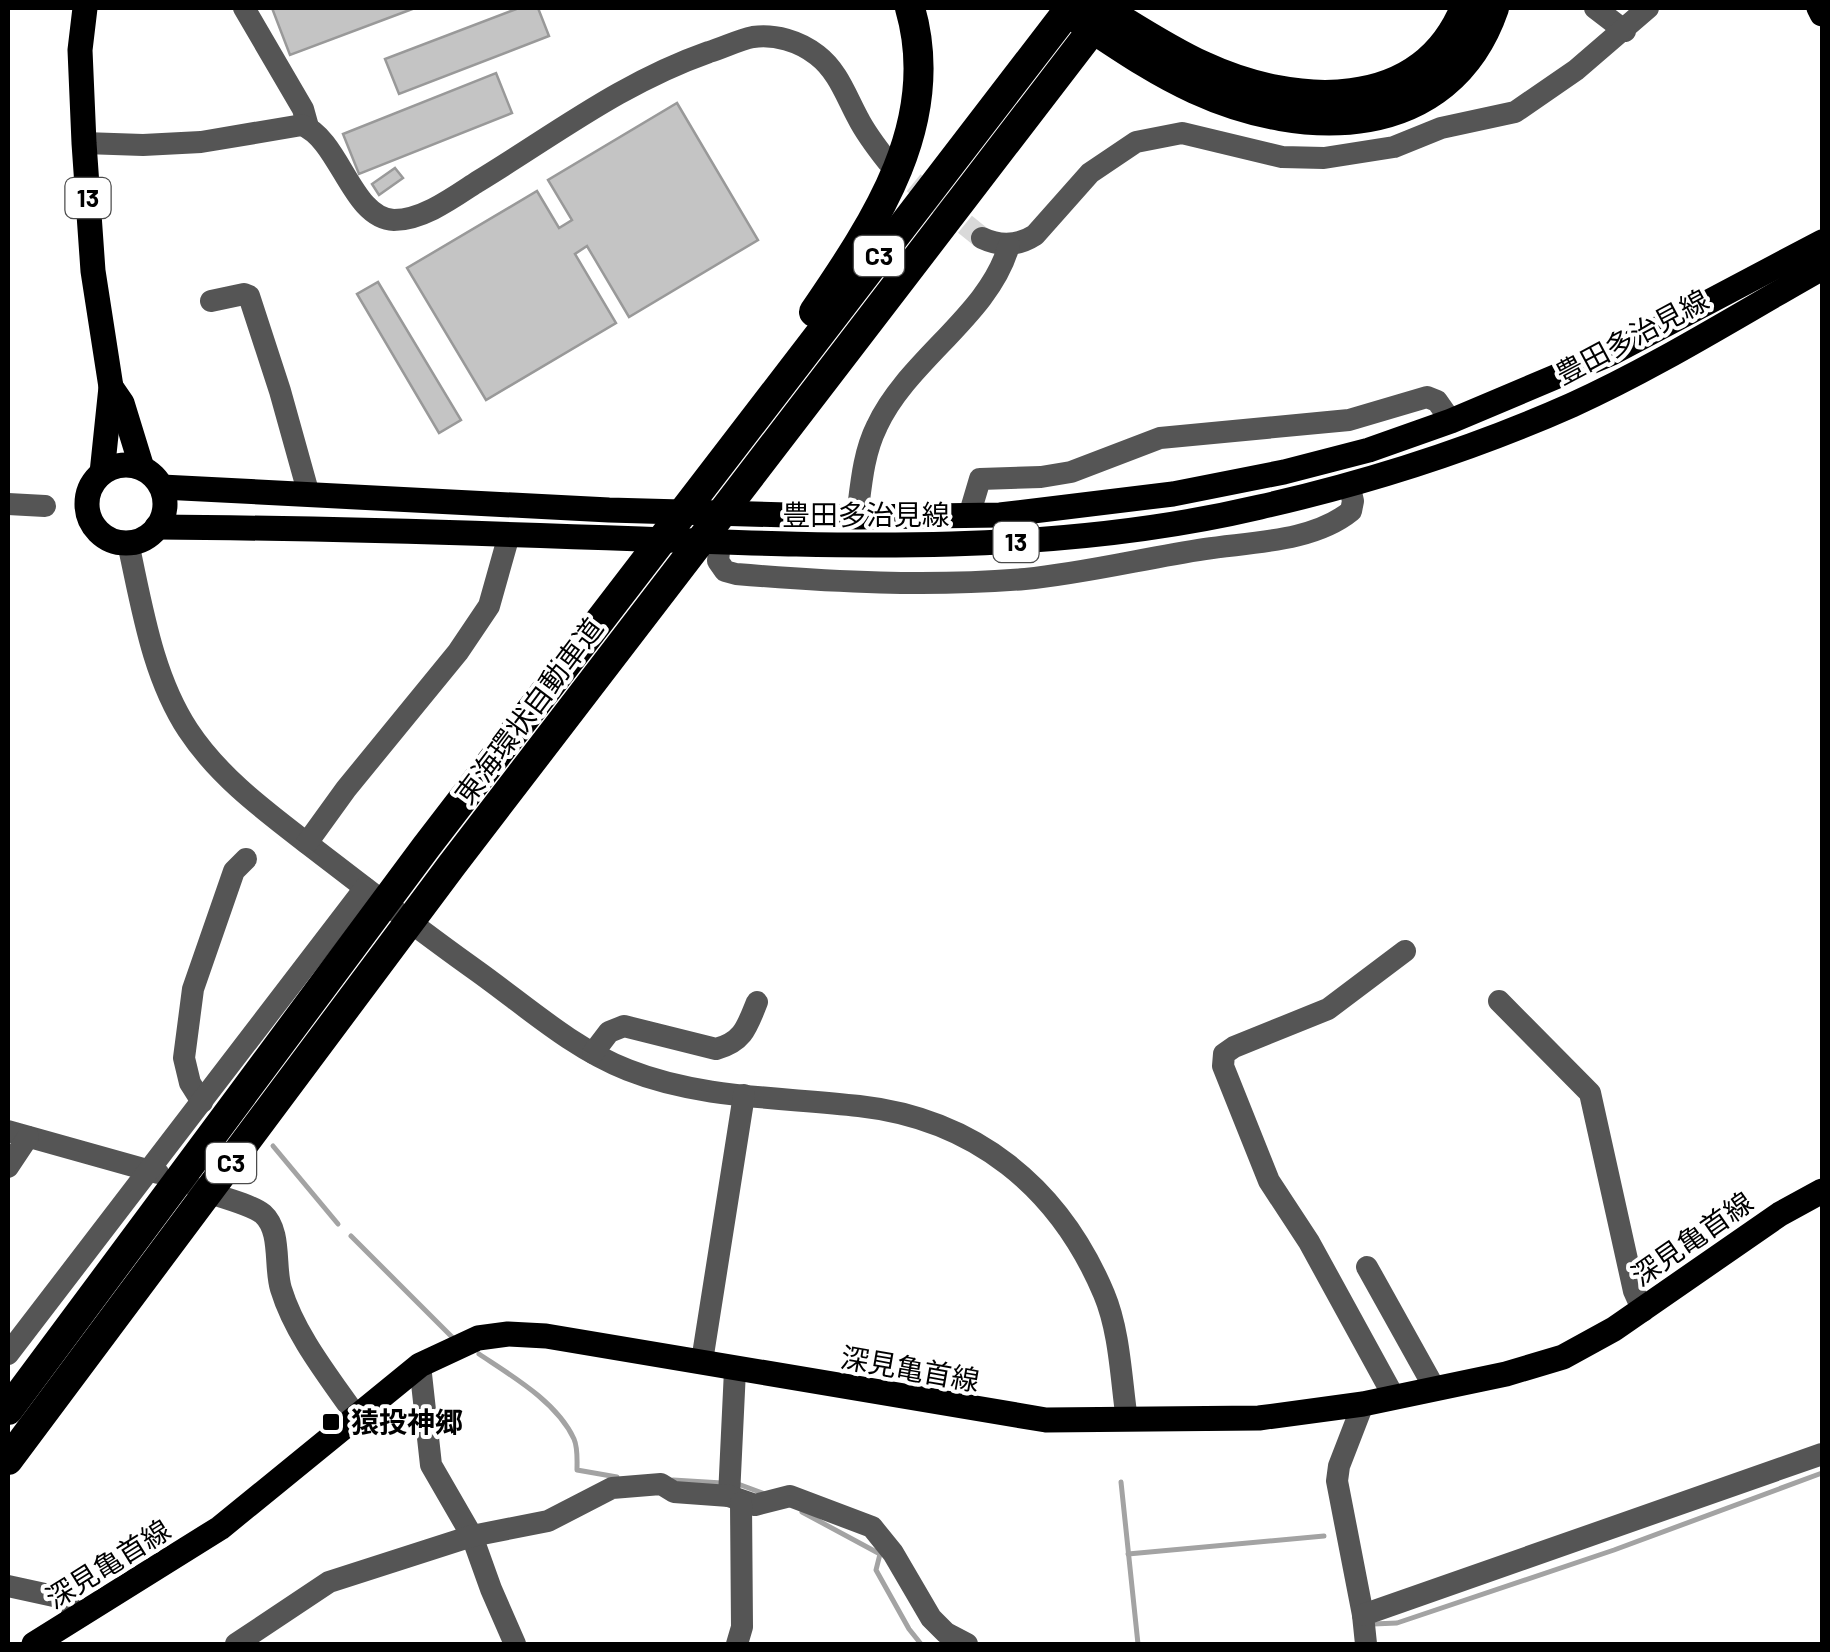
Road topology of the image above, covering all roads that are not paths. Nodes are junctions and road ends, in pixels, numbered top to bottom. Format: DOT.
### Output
graph roads {
  1 [pos="85,8"];
  2 [pos="244,8"];
  3 [pos="910,8"];
  4 [pos="1106,8"];
  5 [pos="1129,8"];
  6 [pos="1465,8"];
  7 [pos="1494,8"];
  8 [pos="1595,8"];
  9 [pos="1648,8"];
  10 [pos="1062,14"];
  11 [pos="1624,31"];
  12 [pos="1087,49"];
  13 [pos="308,128"];
  14 [pos="84,143"];
  15 [pos="888,162"];
  16 [pos="982,238"];
  17 [pos="1822,242"];
  18 [pos="1009,245"];
  19 [pos="1822,268"];
  20 [pos="211,301"];
  21 [pos="111,387"];
  22 [pos="1451,421"];
  23 [pos="142,468"];
  24 [pos="102,473"];
  25 [pos="699,484"];
  26 [pos="1349,484"];
  27 [pos="162,487"];
  28 [pos="309,495"];
  29 [pos="8,504"];
  30 [pos="44,506"];
  31 [pos="969,516"];
  32 [pos="857,517"];
  33 [pos="156,527"];
  34 [pos="508,535"];
  35 [pos="720,542"];
  36 [pos="128,543"];
  37 [pos="306,843"];
  38 [pos="246,858"];
  39 [pos="364,888"];
  40 [pos="1405,951"];
  41 [pos="1500,1001"];
  42 [pos="757,1002"];
  43 [pos="593,1054"];
  44 [pos="744,1095"];
  45 [pos="202,1102"];
  46 [pos="18,1134"];
  47 [pos="8,1167"];
  48 [pos="148,1170"];
  49 [pos="1822,1190"];
  50 [pos="1367,1266"];
  51 [pos="1642,1310"];
  52 [pos="8,1354"];
  53 [pos="702,1361"];
  54 [pos="420,1365"];
  55 [pos="735,1370"];
  56 [pos="1435,1389"];
  57 [pos="1394,1397"];
  58 [pos="1363,1404"];
  59 [pos="8,1410"];
  60 [pos="356,1416"];
  61 [pos="1126,1420"];
  62 [pos="1822,1454"];
  63 [pos="8,1460"];
  64 [pos="736,1493"];
  65 [pos="472,1536"];
  66 [pos="8,1586"];
  67 [pos="1364,1615"];
  68 [pos="79,1617"];
  69 [pos="34,1644"];
  70 [pos="236,1644"];
  71 [pos="516,1644"];
  72 [pos="737,1644"];
  73 [pos="967,1644"];
  74 [pos="1366,1644"];
  1 -- 14 [label="main road, 13"];
  2 -- 13 [label="street"];
  3 -- 25 [label="highway"];
  4 -- 6 [label="highway"];
  4 -- 12 [label="highway, 東海環状自動車道 / C3"];
  5 -- 12 [label="highway"];
  7 -- 10 [label="highway"];
  8 -- 11 [label="street"];
  9 -- 11 [label="street"];
  10 -- 25 [label="highway, C3"];
  11 -- 18 [label="street"];
  12 -- 63 [label="highway, 東海環状自動車道 / C3"];
  13 -- 14 [label="street"];
  13 -- 15 [label="street"];
  14 -- 21 [label="main road, 13"];
  16 -- 18 [label="street"];
  17 -- 22 [label="main road, 豊田多治見線 / 13"];
  18 -- 32 [label="street"];
  19 -- 26 [label="main road, 豊田多治見線 / 13"];
  20 -- 28 [label="street"];
  21 -- 23 [label="main road, 13"];
  21 -- 24 [label="main road, 13"];
  22 -- 31 [label="main road, 豊田多治見線 / 13"];
  22 -- 31 [label="street"];
  23 -- 24 [label="main road"];
  23 -- 27 [label="main road, 13"];
  24 -- 36 [label="main road, 13"];
  25 -- 59 [label="highway, 東海環状自動車道 / C3"];
  26 -- 35 [label="main road, 豊田多治見線 / 13"];
  26 -- 35 [label="street"];
  27 -- 28 [label="main road, 豊田多治見線 / 13"];
  27 -- 33 [label="main road"];
  28 -- 32 [label="main road, 豊田多治見線 / 13"];
  29 -- 30 [label="street"];
  31 -- 32 [label="main road, 豊田多治見線 / 13"];
  33 -- 34 [label="main road, 豊田多治見線 / 13"];
  33 -- 36 [label="main road"];
  34 -- 35 [label="main road, 豊田多治見線 / 13"];
  34 -- 37 [label="street"];
  36 -- 37 [label="street"];
  37 -- 39 [label="street"];
  38 -- 45 [label="street"];
  39 -- 43 [label="street"];
  39 -- 45 [label="street"];
  40 -- 57 [label="street"];
  41 -- 51 [label="street"];
  42 -- 43 [label="street"];
  43 -- 44 [label="street"];
  44 -- 53 [label="street"];
  44 -- 61 [label="street"];
  45 -- 48 [label="street"];
  46 -- 47 [label="street"];
  46 -- 48 [label="street"];
  48 -- 52 [label="street"];
  48 -- 60 [label="street"];
  49 -- 51 [label="main road, 深見亀首線"];
  50 -- 56 [label="street"];
  51 -- 56 [label="main road, 深見亀首線"];
  53 -- 54 [label="main road, 深見亀首線"];
  53 -- 55 [label="main road, 深見亀首線"];
  54 -- 60 [label="main road, 深見亀首線"];
  54 -- 65 [label="street"];
  55 -- 61 [label="main road, 深見亀首線"];
  55 -- 64 [label="street"];
  56 -- 57 [label="main road, 深見亀首線"];
  57 -- 58 [label="main road, 深見亀首線"];
  58 -- 61 [label="main road, 深見亀首線"];
  58 -- 67 [label="street"];
  60 -- 68 [label="main road, 深見亀首線"];
  62 -- 67 [label="street"];
  64 -- 65 [label="street"];
  64 -- 72 [label="street"];
  64 -- 73 [label="street"];
  65 -- 70 [label="street"];
  65 -- 71 [label="street"];
  66 -- 68 [label="street"];
  67 -- 74 [label="street"];
  68 -- 69 [label="main road, 深見亀首線"];
}
